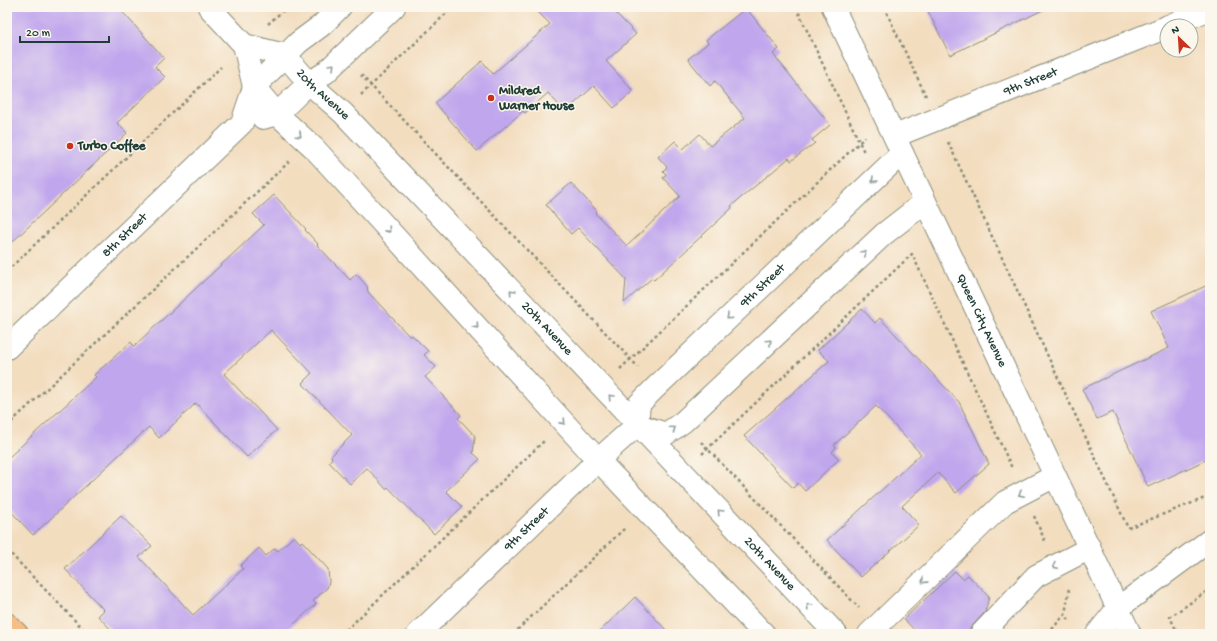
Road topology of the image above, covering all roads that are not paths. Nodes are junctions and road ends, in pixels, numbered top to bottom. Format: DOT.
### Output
graph roads {
  1 [pos="208,7"];
  2 [pos="340,7"];
  3 [pos="394,7"];
  4 [pos="833,7"];
  5 [pos="1210,9"];
  6 [pos="1188,18"];
  7 [pos="1159,30"];
  8 [pos="244,45"];
  9 [pos="285,55"];
  10 [pos="309,82"];
  11 [pos="254,87"];
  12 [pos="277,114"];
  13 [pos="242,123"];
  14 [pos="898,144"];
  15 [pos="924,202"];
  16 [pos="7,348"];
  17 [pos="637,425"];
  18 [pos="598,460"];
  19 [pos="1055,476"];
  20 [pos="1210,540"];
  21 [pos="1090,548"];
  22 [pos="1118,608"];
  23 [pos="7,624"];
  24 [pos="873,630"];
  25 [pos="17,634"];
  26 [pos="418,634"];
  27 [pos="764,634"];
  28 [pos="836,634"];
  29 [pos="981,634"];
  30 [pos="1097,634"];
  31 [pos="1130,634"];
  1 -- 8 [label="street"];
  2 -- 9 [label="street, 8th Street"];
  10 -- 3 [label="street, one-way"];
  4 -- 14 [label="street, Queen City Avenue"];
  5 -- 6 [label="street, 9th Street"];
  7 -- 14 [label="street, 9th Street"];
  8 -- 9 [label="street"];
  8 -- 11 [label="street"];
  9 -- 10 [label="street, 20th Avenue"];
  9 -- 11 [label="street, 8th Street"];
  10 -- 12 [label="street"];
  17 -- 10 [label="street, 20th Avenue, one-way"];
  11 -- 12 [label="street"];
  11 -- 13 [label="street, 8th Street"];
  12 -- 13 [label="street, 8th Street"];
  12 -- 18 [label="street, one-way"];
  13 -- 16 [label="street, 8th Street"];
  14 -- 15 [label="street, Queen City Avenue"];
  14 -- 17 [label="street, 9th Street, one-way"];
  17 -- 15 [label="street, one-way"];
  15 -- 19 [label="street, Queen City Avenue"];
  17 -- 18 [label="street, 9th Street"];
  28 -- 17 [label="street, 20th Avenue, one-way"];
  18 -- 26 [label="street, 9th Street"];
  18 -- 27 [label="street"];
  19 -- 21 [label="street, Queen City Avenue"];
  19 -- 24 [label="street, one-way"];
  20 -- 22 [label="street"];
  21 -- 22 [label="street, Queen City Avenue"];
  21 -- 29 [label="street, one-way"];
  22 -- 30 [label="street"];
  22 -- 31 [label="street, Queen City Avenue"];
  23 -- 25 [label="main road"];
}
